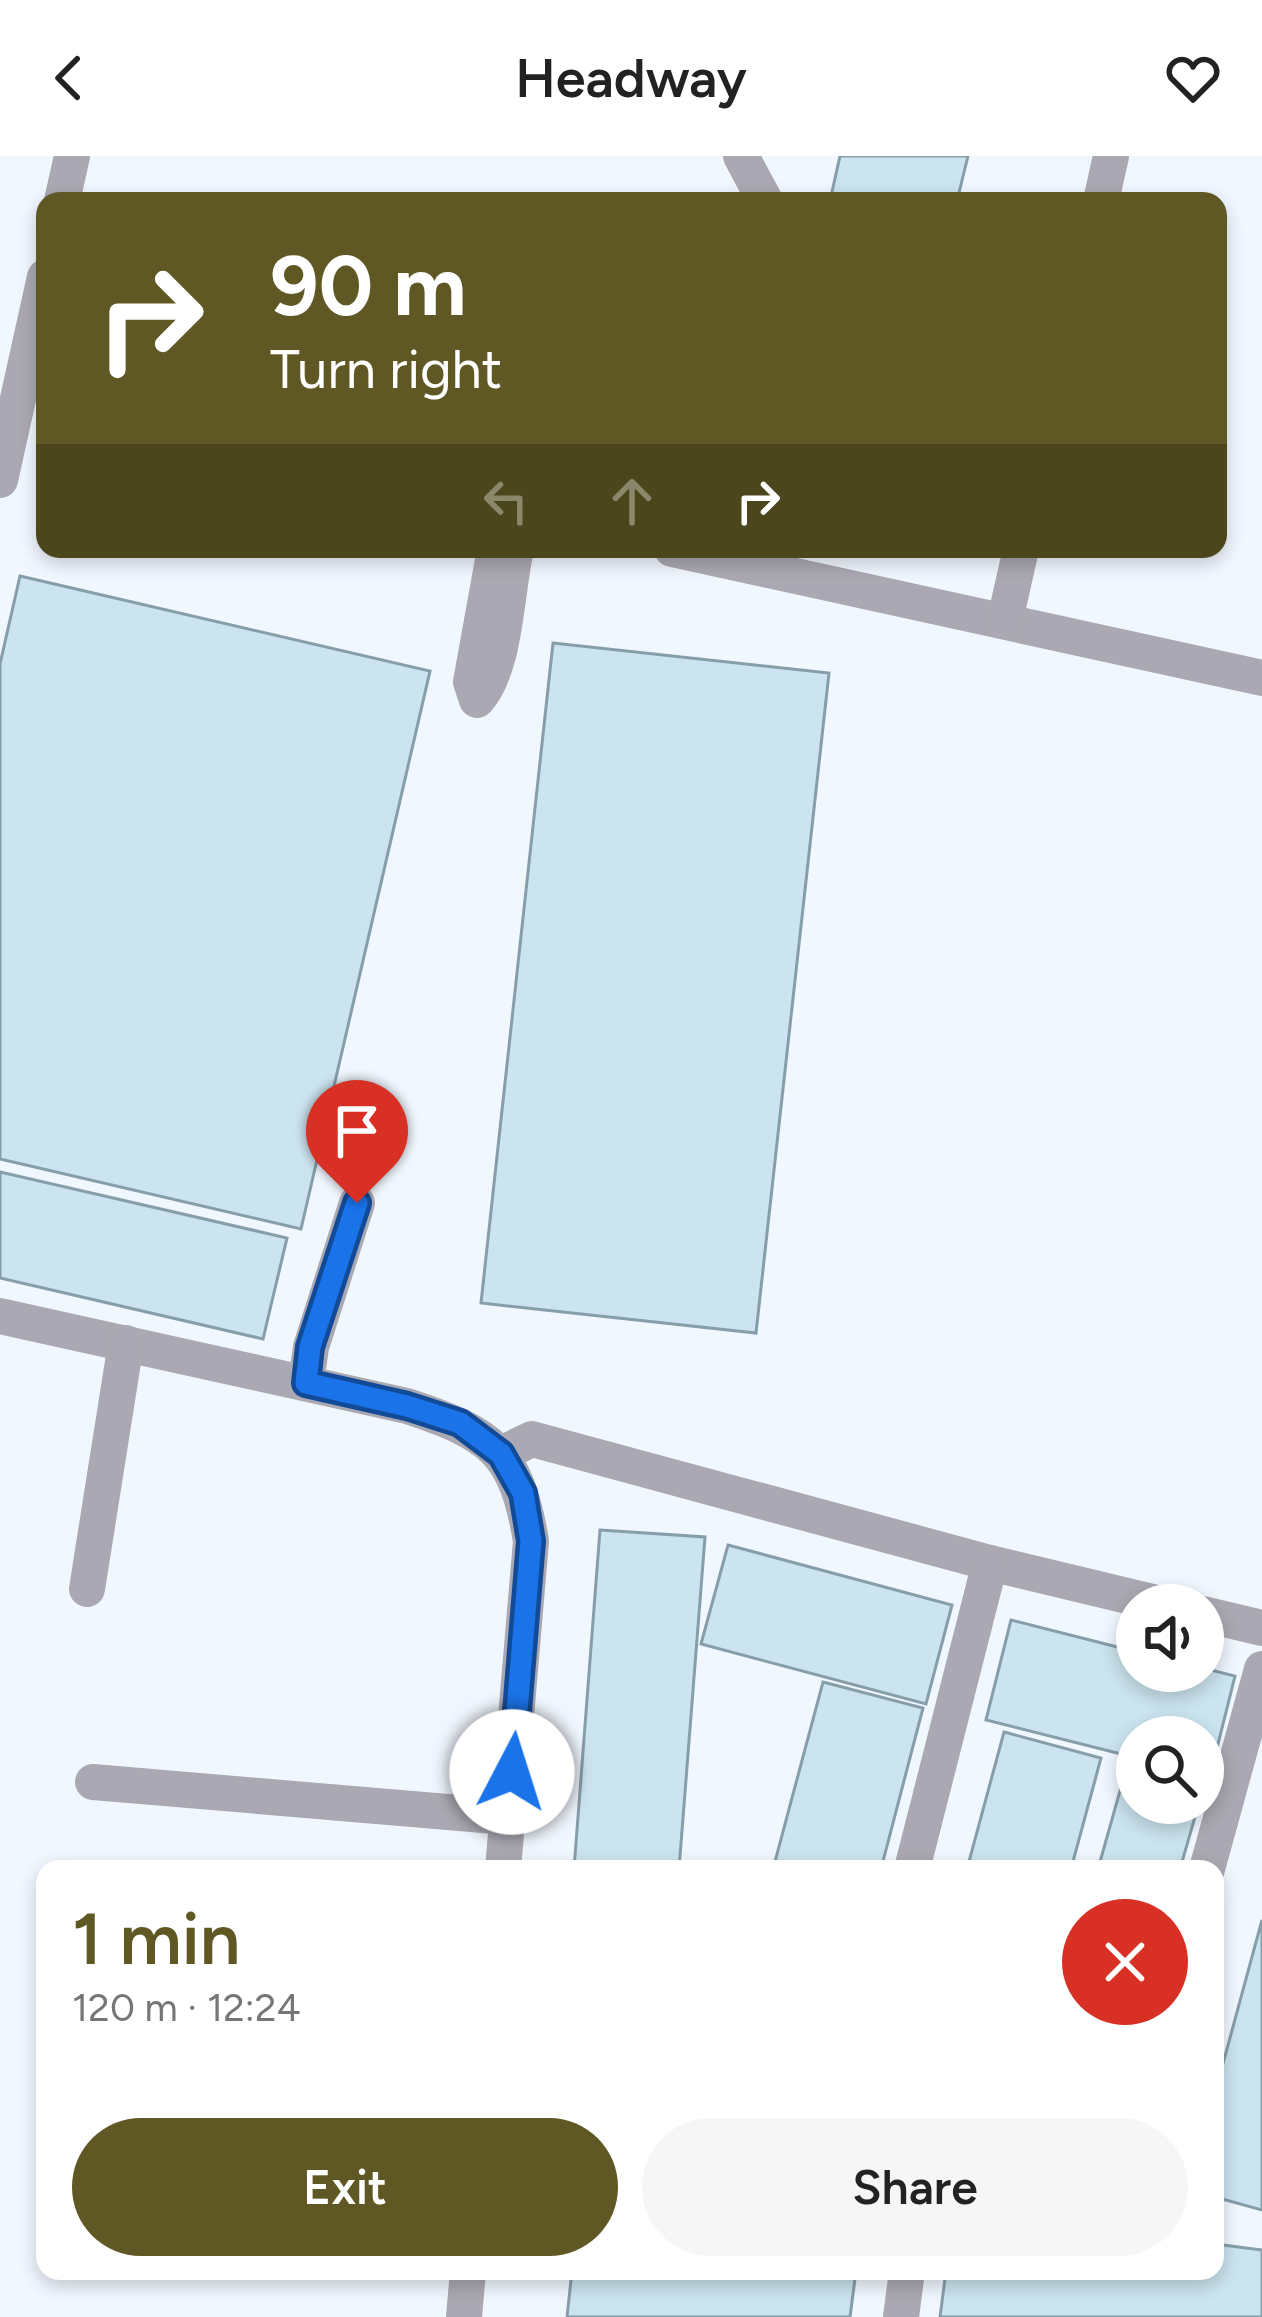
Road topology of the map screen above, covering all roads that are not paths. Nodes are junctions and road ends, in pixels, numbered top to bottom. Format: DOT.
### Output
graph roads {
  1 [pos="72,156"];
  2 [pos="741,156"];
  3 [pos="1112,156"];
  4 [pos="64,192"];
  5 [pos="760,192"];
  6 [pos="1103,192"];
  7 [pos="36,325"];
  8 [pos="20,411"];
  9 [pos="0,481"];
  10 [pos="493,558"];
  11 [pos="514,558"];
  12 [pos="753,558"];
  13 [pos="1019,558"];
  14 [pos="1005,620"];
  15 [pos="1262,678"];
  16 [pos="357,1203"];
  17 [pos="0,1316"];
  18 [pos="126,1343"];
  19 [pos="306,1383"];
  20 [pos="501,1454"];
  21 [pos="990,1563"];
  22 [pos="88,1589"];
  23 [pos="1116,1593"];
  24 [pos="1224,1619"];
  25 [pos="1262,1628"];
  26 [pos="1262,1669"];
  27 [pos="93,1782"];
  28 [pos="508,1817"];
  29 [pos="504,1860"];
  30 [pos="915,1860"];
  31 [pos="1209,1860"];
  32 [pos="467,2280"];
  33 [pos="906,2280"];
  34 [pos="464,2317"];
  35 [pos="901,2317"];
  1 -- 4 [label="street"];
  2 -- 5 [label="street"];
  3 -- 6 [label="street"];
  7 -- 8 [label="street"];
  8 -- 9 [label="street"];
  10 -- 11 [label="street"];
  12 -- 14 [label="street"];
  13 -- 14 [label="street"];
  14 -- 15 [label="street"];
  16 -- 19 [label="street"];
  17 -- 18 [label="street"];
  18 -- 19 [label="street"];
  18 -- 22 [label="street"];
  19 -- 20 [label="street"];
  20 -- 21 [label="street"];
  20 -- 28 [label="street"];
  21 -- 23 [label="street"];
  21 -- 30 [label="street"];
  24 -- 25 [label="street"];
  26 -- 31 [label="street"];
  27 -- 28 [label="street"];
  28 -- 29 [label="street"];
  32 -- 34 [label="street"];
  33 -- 35 [label="street"];
}
